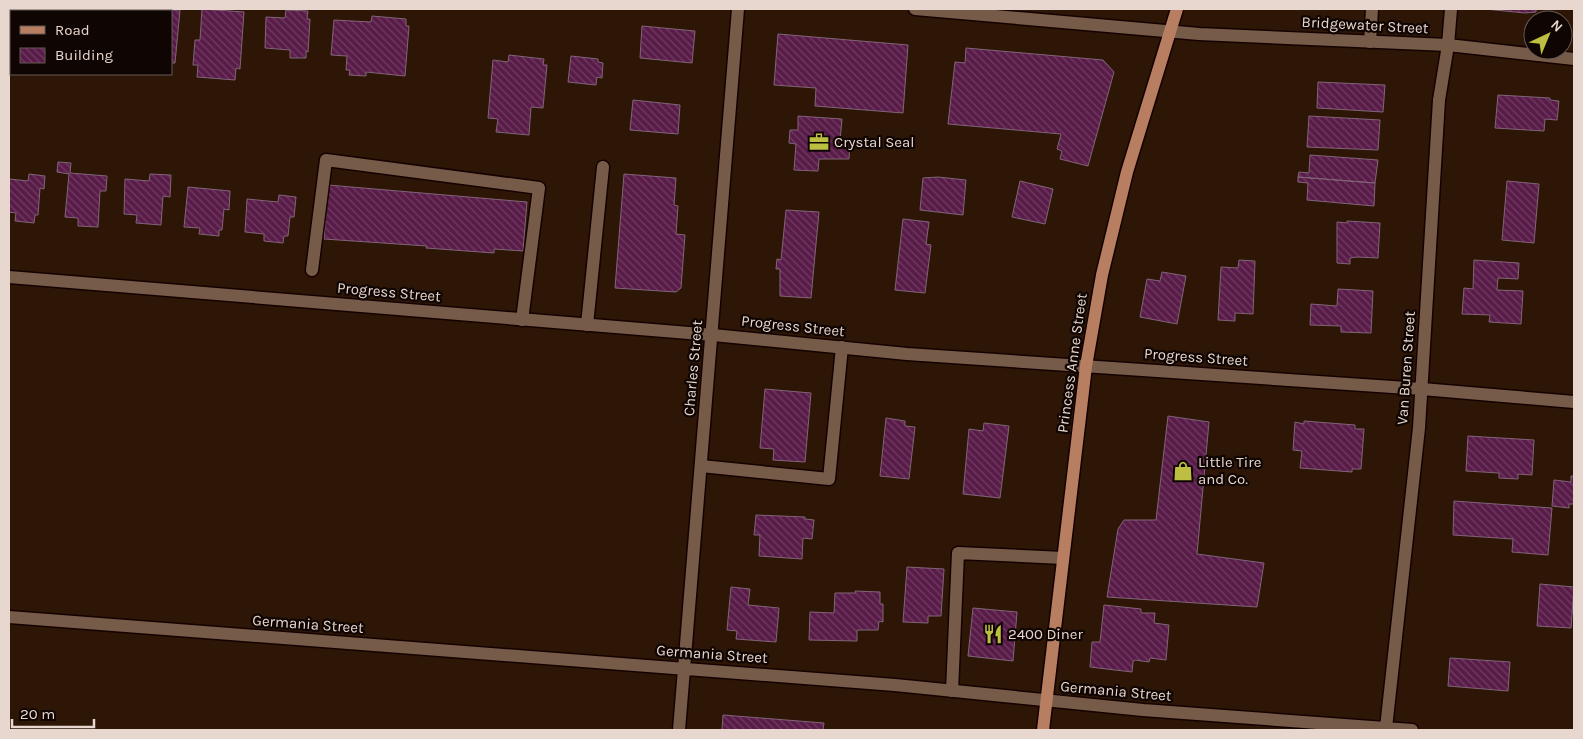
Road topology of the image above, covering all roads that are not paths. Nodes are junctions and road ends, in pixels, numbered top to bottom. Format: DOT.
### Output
graph roads {
  1 [pos="738,9"];
  2 [pos="915,9"];
  3 [pos="1177,9"];
  4 [pos="1372,9"];
  5 [pos="1450,9"];
  6 [pos="1169,30"];
  7 [pos="1370,42"];
  8 [pos="1448,45"];
  9 [pos="1574,59"];
  10 [pos="603,167"];
  11 [pos="312,270"];
  12 [pos="9,277"];
  13 [pos="522,320"];
  14 [pos="587,325"];
  15 [pos="712,335"];
  16 [pos="842,347"];
  17 [pos="1086,366"];
  18 [pos="1422,389"];
  19 [pos="1574,402"];
  20 [pos="701,466"];
  21 [pos="1063,558"];
  22 [pos="9,617"];
  23 [pos="684,668"];
  24 [pos="952,691"];
  25 [pos="1046,700"];
  26 [pos="1386,728"];
  27 [pos="1370,729"];
  28 [pos="679,730"];
  29 [pos="1043,730"];
  30 [pos="1412,730"];
  1 -- 15 [label="street, Charles Street"];
  2 -- 6 [label="street, Bridgewater Street"];
  3 -- 6 [label="main road, Princess Anne Street"];
  4 -- 7 [label="street"];
  5 -- 8 [label="street, Van Buren Street"];
  6 -- 7 [label="street, Bridgewater Street"];
  6 -- 17 [label="main road, Princess Anne Street"];
  7 -- 8 [label="street, Bridgewater Street"];
  8 -- 9 [label="street, Bridgewater Street"];
  8 -- 18 [label="street, Van Buren Street"];
  10 -- 14 [label="street"];
  11 -- 13 [label="street"];
  12 -- 13 [label="street, Progress Street"];
  13 -- 14 [label="street, Progress Street"];
  14 -- 15 [label="street, Progress Street"];
  15 -- 16 [label="street, Progress Street"];
  15 -- 20 [label="street, Charles Street"];
  16 -- 17 [label="street, Progress Street"];
  16 -- 20 [label="street"];
  17 -- 18 [label="street, Progress Street"];
  17 -- 21 [label="main road, Princess Anne Street"];
  18 -- 19 [label="street, Progress Street"];
  18 -- 26 [label="street, Van Buren Street"];
  20 -- 23 [label="street, Charles Street"];
  21 -- 24 [label="street"];
  21 -- 25 [label="main road, Princess Anne Street"];
  22 -- 23 [label="street, Germania Street"];
  23 -- 24 [label="street, Germania Street"];
  23 -- 28 [label="street, Charles Street"];
  24 -- 25 [label="street, Germania Street"];
  25 -- 27 [label="street, Germania Street"];
  25 -- 29 [label="main road, Princess Anne Street"];
  26 -- 27 [label="street, Germania Street"];
  26 -- 30 [label="street, Germania Street"];
}
